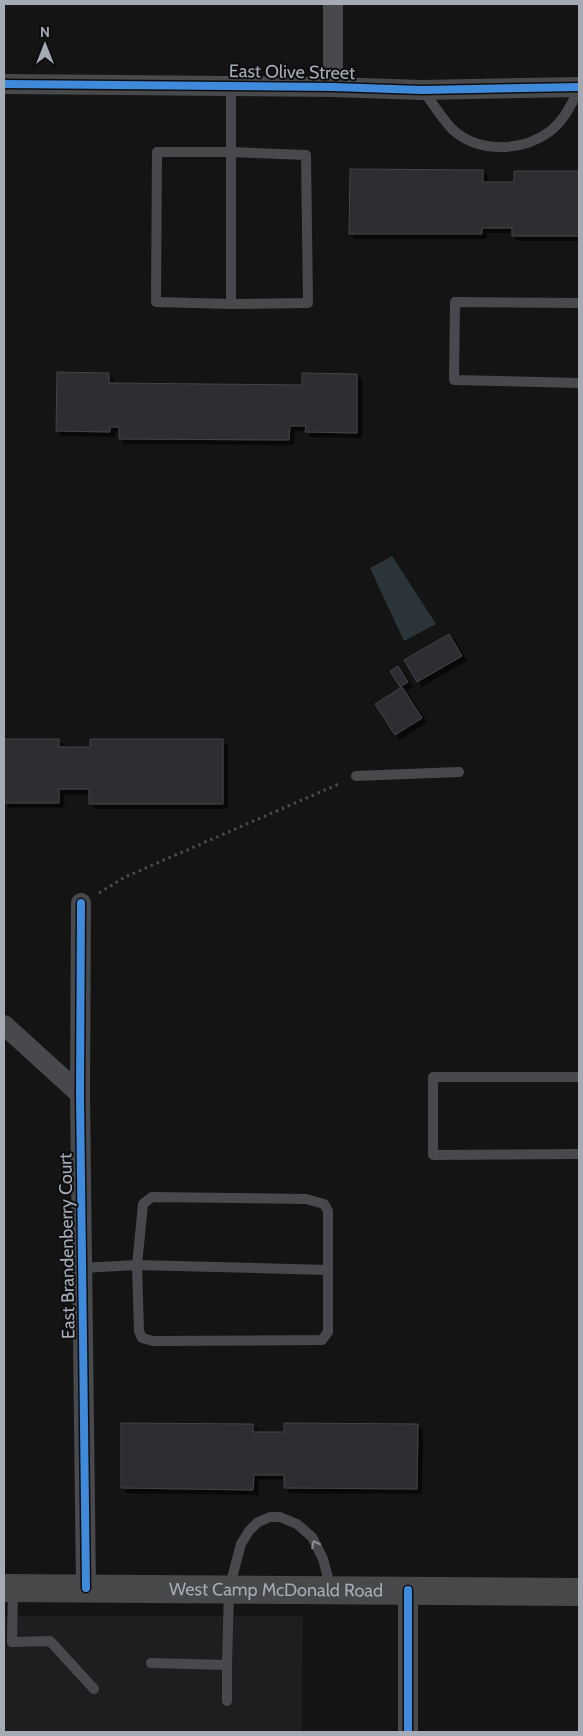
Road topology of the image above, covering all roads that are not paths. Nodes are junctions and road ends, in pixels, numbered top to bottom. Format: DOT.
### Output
graph roads {
  1 [pos="333,4"];
  2 [pos="4,84"];
  3 [pos="231,86"];
  4 [pos="333,87"];
  5 [pos="579,88"];
  6 [pos="422,90"];
  7 [pos="231,152"];
  8 [pos="579,303"];
  9 [pos="231,304"];
  10 [pos="579,383"];
  11 [pos="458,772"];
  12 [pos="356,776"];
  13 [pos="81,904"];
  14 [pos="4,1025"];
  15 [pos="579,1077"];
  16 [pos="80,1094"];
  17 [pos="579,1154"];
  18 [pos="137,1266"];
  19 [pos="82,1268"];
  20 [pos="328,1270"];
  21 [pos="8,1588"];
  22 [pos="86,1588"];
  23 [pos="228,1589"];
  24 [pos="331,1590"];
  25 [pos="408,1590"];
  26 [pos="579,1592"];
  27 [pos="8,1642"];
  28 [pos="151,1663"];
  29 [pos="227,1665"];
  30 [pos="94,1689"];
  31 [pos="227,1700"];
  32 [pos="408,1732"];
  1 -- 4 [label="street"];
  2 -- 3 [label="street, East Olive Street"];
  3 -- 4 [label="street, East Olive Street"];
  3 -- 7 [label="lane"];
  4 -- 6 [label="street, East Olive Street"];
  5 -- 6 [label="street, East Olive Street"];
  5 -- 6 [label="lane"];
  7 -- 9 [label="lane"];
  7 -- 9 [label="lane"];
  7 -- 9 [label="lane"];
  8 -- 10 [label="lane"];
  11 -- 12 [label="lane"];
  13 -- 16 [label="street, East Brandenberry Court"];
  14 -- 16 [label="street"];
  15 -- 17 [label="lane"];
  16 -- 19 [label="street, East Brandenberry Court"];
  18 -- 19 [label="lane"];
  18 -- 20 [label="lane"];
  18 -- 20 [label="lane"];
  18 -- 20 [label="lane"];
  19 -- 22 [label="street, East Brandenberry Court"];
  21 -- 22 [label="main road, West Camp McDonald Road"];
  21 -- 27 [label="lane"];
  22 -- 23 [label="main road, West Camp McDonald Road"];
  23 -- 24 [label="main road, West Camp McDonald Road"];
  24 -- 23 [label="lane, one-way"];
  23 -- 29 [label="lane"];
  24 -- 25 [label="main road, West Camp McDonald Road"];
  25 -- 26 [label="main road, West Camp McDonald Road"];
  25 -- 32 [label="street"];
  27 -- 30 [label="lane"];
  28 -- 29 [label="lane"];
  29 -- 31 [label="lane"];
}
